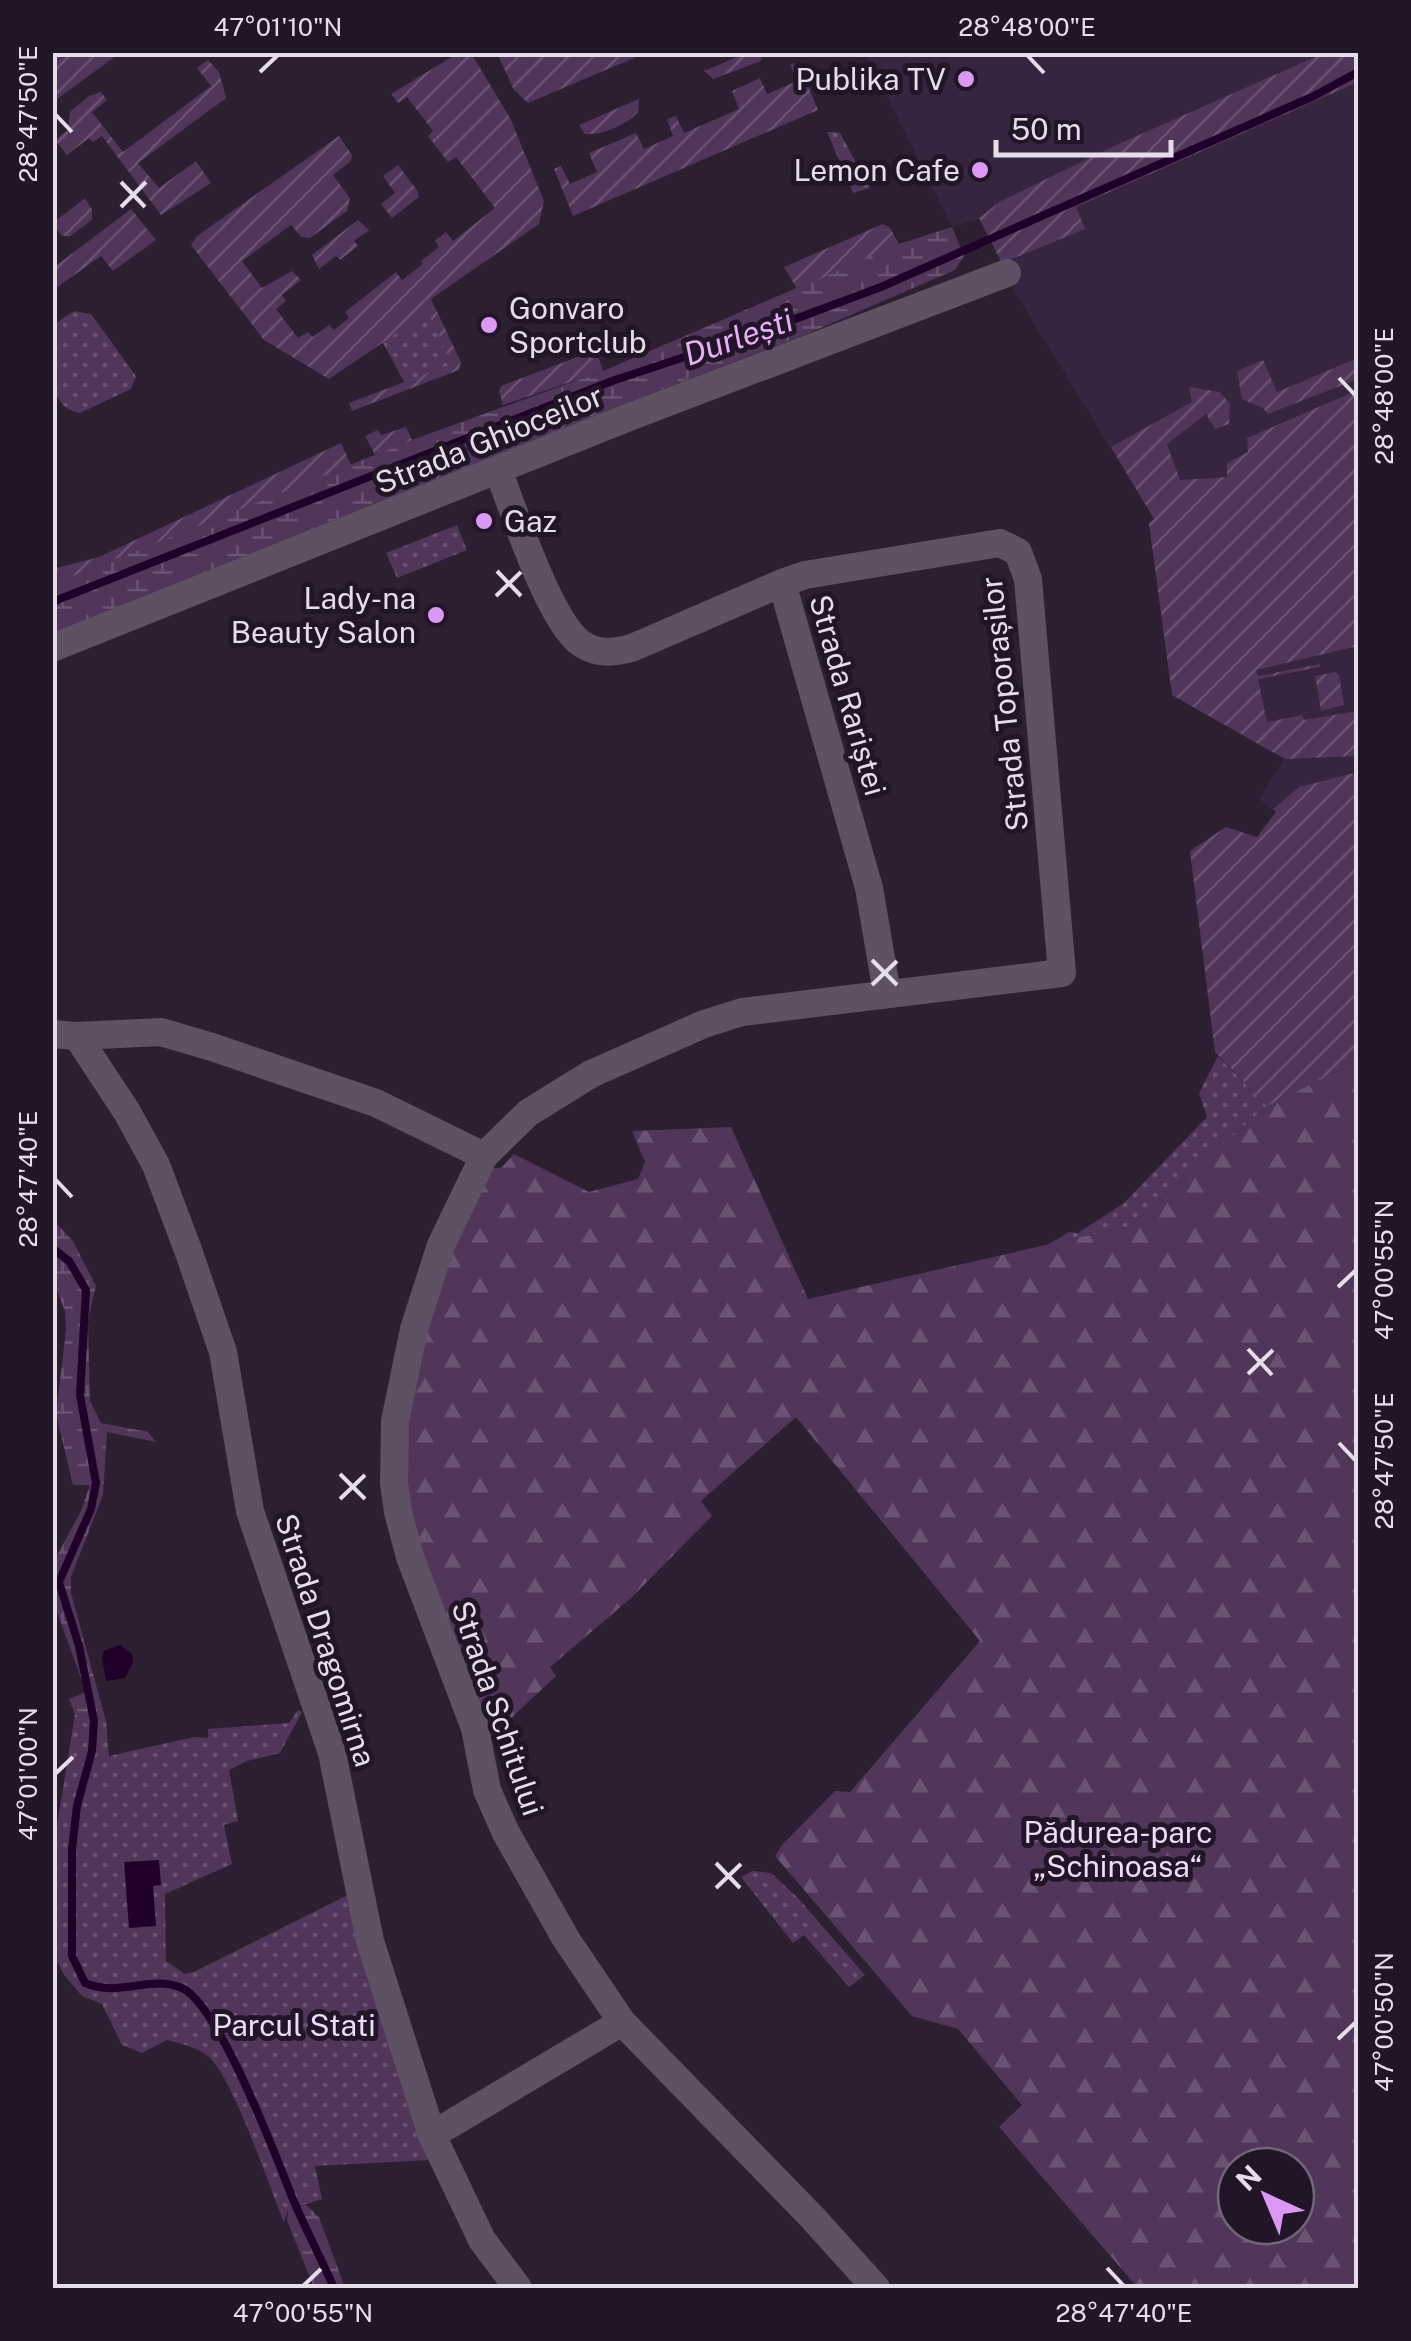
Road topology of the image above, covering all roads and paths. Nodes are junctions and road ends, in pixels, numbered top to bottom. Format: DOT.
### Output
graph roads {
  1 [pos="1007,273"];
  2 [pos="498,470"];
  3 [pos="782,583"];
  4 [pos="52,648"];
  5 [pos="888,993"];
  6 [pos="65,1035"];
  7 [pos="484,1156"];
  8 [pos="622,2022"];
  9 [pos="432,2135"];
  10 [pos="518,2288"];
  11 [pos="876,2288"];
  1 -- 2 [label="street, Strada Ghioceilor"];
  2 -- 3 [label="street, Strada Rariștei"];
  2 -- 4 [label="street, Strada Ghioceilor"];
  3 -- 5 [label="street, Strada Rariștei"];
  3 -- 5 [label="street, Strada Toporașilor"];
  5 -- 7 [label="street"];
  6 -- 7 [label="street"];
  6 -- 9 [label="street, Strada Dragomirna"];
  7 -- 8 [label="street, Strada Schitului"];
  8 -- 9 [label="street"];
  8 -- 11 [label="street, Strada Schitului"];
  9 -- 10 [label="street, Strada Dragomirna"];
}
